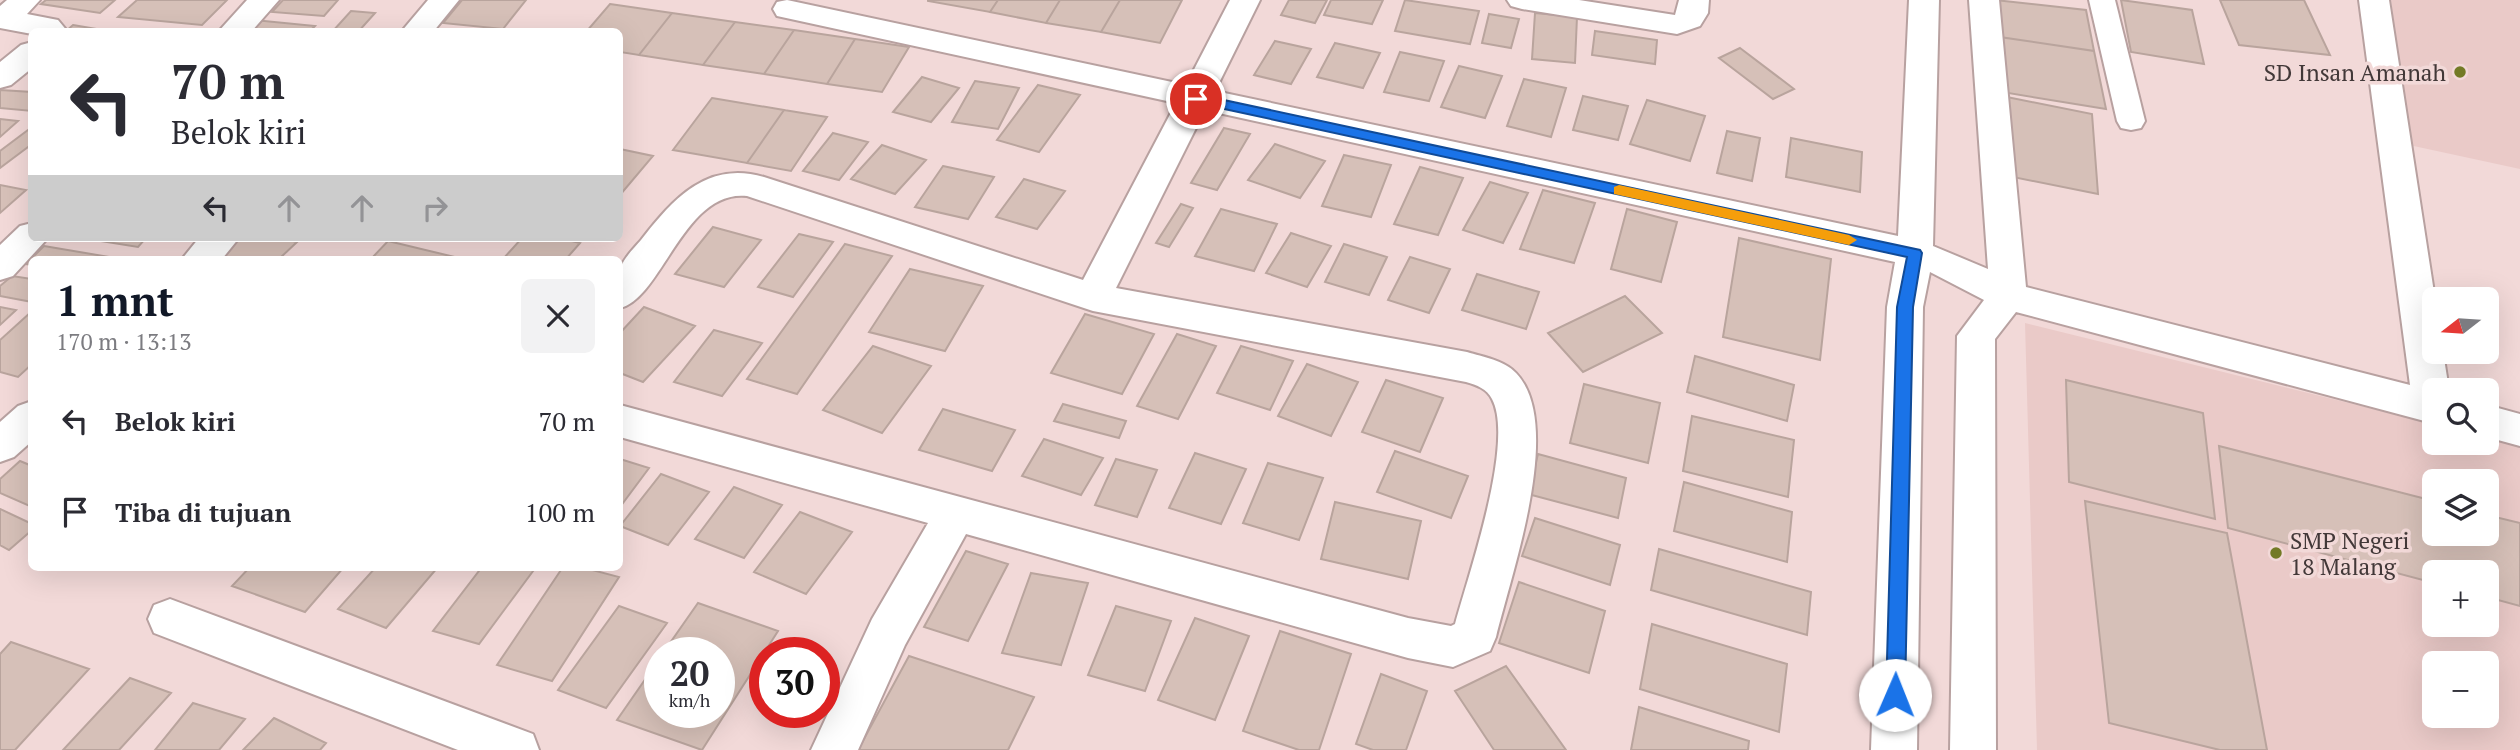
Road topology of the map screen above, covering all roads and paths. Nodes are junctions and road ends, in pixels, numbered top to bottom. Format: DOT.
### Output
graph roads {
  1 [pos="25,0"];
  2 [pos="264,0"];
  3 [pos="444,0"];
  4 [pos="1244,0"];
  5 [pos="1522,0"];
  6 [pos="1694,0"];
  7 [pos="1924,0"];
  8 [pos="1984,0"];
  9 [pos="2102,0"];
  10 [pos="2374,0"];
  11 [pos="788,9"];
  12 [pos="48,28"];
  13 [pos="237,28"];
  14 [pos="420,28"];
  15 [pos="28,55"];
  16 [pos="0,78"];
  17 [pos="1196,99"];
  18 [pos="2131,121"];
  19 [pos="28,239"];
  20 [pos="217,242"];
  21 [pos="1915,253"];
  22 [pos="203,256"];
  23 [pos="0,267"];
  24 [pos="623,291"];
  25 [pos="2008,296"];
  26 [pos="1093,297"];
  27 [pos="2429,378"];
  28 [pos="2422,404"];
  29 [pos="28,422"];
  30 [pos="623,422"];
  31 [pos="2499,424"];
  32 [pos="2520,430"];
  33 [pos="0,446"];
  34 [pos="956,514"];
  35 [pos="170,619"];
  36 [pos="516,750"];
  37 [pos="834,750"];
  38 [pos="1894,750"];
  39 [pos="1973,750"];
  1 -- 12 [label="street"];
  2 -- 13 [label="street"];
  3 -- 14 [label="street"];
  4 -- 17 [label="street"];
  5 -- 6 [label="street"];
  7 -- 21 [label="street"];
  8 -- 25 [label="street"];
  9 -- 18 [label="lane"];
  10 -- 27 [label="street"];
  11 -- 17 [label="street"];
  15 -- 16 [label="street"];
  17 -- 21 [label="street"];
  17 -- 26 [label="street"];
  19 -- 23 [label="street"];
  20 -- 22 [label="street"];
  21 -- 25 [label="street"];
  21 -- 38 [label="street"];
  24 -- 26 [label="street"];
  25 -- 28 [label="street"];
  25 -- 39 [label="street"];
  26 -- 34 [label="street"];
  29 -- 33 [label="street"];
  30 -- 34 [label="street"];
  31 -- 32 [label="street"];
  34 -- 37 [label="street"];
  35 -- 36 [label="street"];
}
